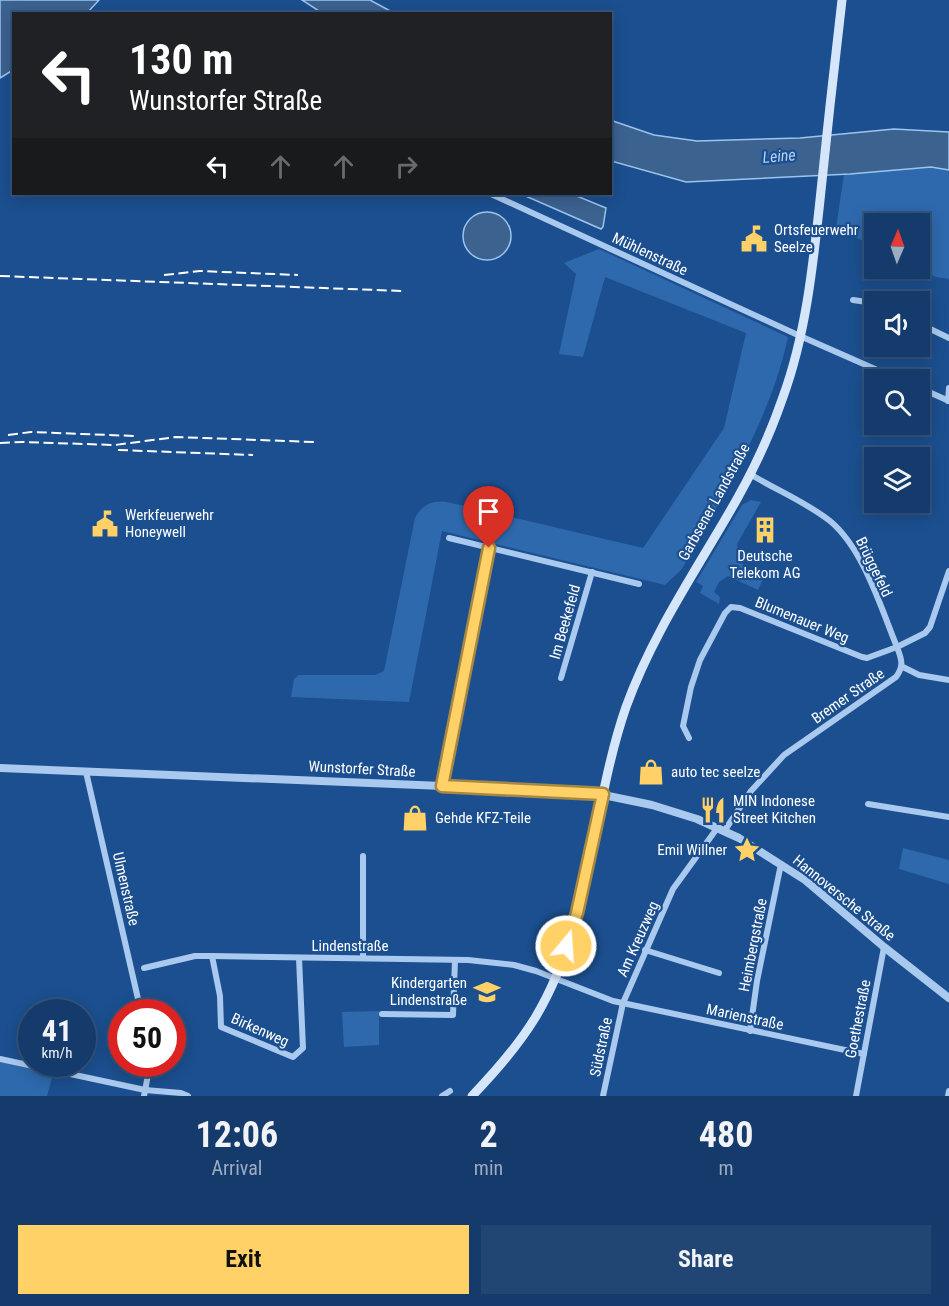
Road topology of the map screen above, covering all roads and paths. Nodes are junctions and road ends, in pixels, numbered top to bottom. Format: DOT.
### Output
graph roads {
  1 [pos="842,0"];
  2 [pos="493,195"];
  3 [pos="853,300"];
  4 [pos="864,302"];
  5 [pos="930,329"];
  6 [pos="800,336"];
  7 [pos="949,338"];
  8 [pos="875,369"];
  9 [pos="949,388"];
  10 [pos="930,393"];
  11 [pos="948,401"];
  12 [pos="750,474"];
  13 [pos="449,538"];
  14 [pos="489,548"];
  15 [pos="949,571"];
  16 [pos="592,572"];
  17 [pos="639,584"];
  18 [pos="897,647"];
  19 [pos="903,667"];
  20 [pos="561,678"];
  21 [pos="949,680"];
  22 [pos="689,738"];
  23 [pos="0,768"];
  24 [pos="86,772"];
  25 [pos="442,786"];
  26 [pos="603,794"];
  27 [pos="868,804"];
  28 [pos="949,817"];
  29 [pos="721,829"];
  30 [pos="363,856"];
  31 [pos="781,864"];
  32 [pos="884,947"];
  33 [pos="645,950"];
  34 [pos="212,956"];
  35 [pos="299,958"];
  36 [pos="363,958"];
  37 [pos="455,960"];
  38 [pos="144,968"];
  39 [pos="719,973"];
  40 [pos="555,978"];
  41 [pos="949,998"];
  42 [pos="138,999"];
  43 [pos="622,1003"];
  44 [pos="381,1014"];
  45 [pos="750,1031"];
  46 [pos="864,1054"];
  47 [pos="0,1059"];
  48 [pos="148,1077"];
  49 [pos="450,1091"];
  50 [pos="949,1091"];
  51 [pos="145,1093"];
  52 [pos="188,1096"];
  53 [pos="442,1096"];
  54 [pos="472,1096"];
  55 [pos="603,1096"];
  56 [pos="856,1096"];
  57 [pos="948,1096"];
  1 -- 6 [label="main road, Garbsener Landstraße"];
  2 -- 6 [label="street, Mühlenstraße"];
  3 -- 4 [label="street"];
  5 -- 7 [label="street"];
  6 -- 8 [label="street"];
  6 -- 12 [label="main road, Garbsener Landstraße"];
  9 -- 11 [label="street"];
  10 -- 11 [label="street"];
  12 -- 18 [label="street, Brüggefeld"];
  12 -- 26 [label="main road, Garbsener Landstraße"];
  13 -- 14 [label="street, Im Beekefeld"];
  14 -- 16 [label="street, Im Beekefeld"];
  14 -- 25 [label="street"];
  15 -- 18 [label="street"];
  16 -- 17 [label="street, Im Beekefeld"];
  16 -- 20 [label="street, Im Beekefeld"];
  18 -- 19 [label="street, Bremer Straße"];
  18 -- 22 [label="street, Blumenauer Weg"];
  19 -- 21 [label="street"];
  19 -- 29 [label="street, Bremer Straße"];
  23 -- 24 [label="street, Wunstorfer Straße"];
  24 -- 25 [label="street, Wunstorfer Straße"];
  24 -- 42 [label="street, Ulmenstraße"];
  25 -- 26 [label="street, Wunstorfer Straße"];
  26 -- 29 [label="street, Wunstorfer Straße"];
  26 -- 40 [label="main road, Garbsener Landstraße"];
  27 -- 28 [label="street"];
  29 -- 31 [label="street, Hannoversche Straße"];
  29 -- 33 [label="street, Am Kreuzweg"];
  30 -- 36 [label="street"];
  31 -- 32 [label="street, Hannoversche Straße"];
  31 -- 45 [label="street, Heimbergstraße"];
  32 -- 41 [label="street, Hannoversche Straße"];
  32 -- 46 [label="street, Goethestraße"];
  33 -- 39 [label="street"];
  33 -- 43 [label="street, Am Kreuzweg"];
  34 -- 35 [label="street, Lindenstraße"];
  34 -- 35 [label="street, Birkenweg"];
  34 -- 38 [label="street, Lindenstraße"];
  35 -- 36 [label="street, Lindenstraße"];
  36 -- 37 [label="street, Lindenstraße"];
  37 -- 40 [label="street, Lindenstraße"];
  37 -- 44 [label="street"];
  40 -- 43 [label="street"];
  40 -- 54 [label="main road, Garbsener Landstraße"];
  43 -- 45 [label="street, Marienstraße"];
  43 -- 55 [label="street, Südstraße"];
  45 -- 46 [label="street, Marienstraße"];
  46 -- 56 [label="street, Goethestraße"];
  47 -- 51 [label="street"];
  48 -- 51 [label="street"];
  49 -- 53 [label="street"];
  50 -- 57 [label="street"];
  51 -- 52 [label="street"];
}
